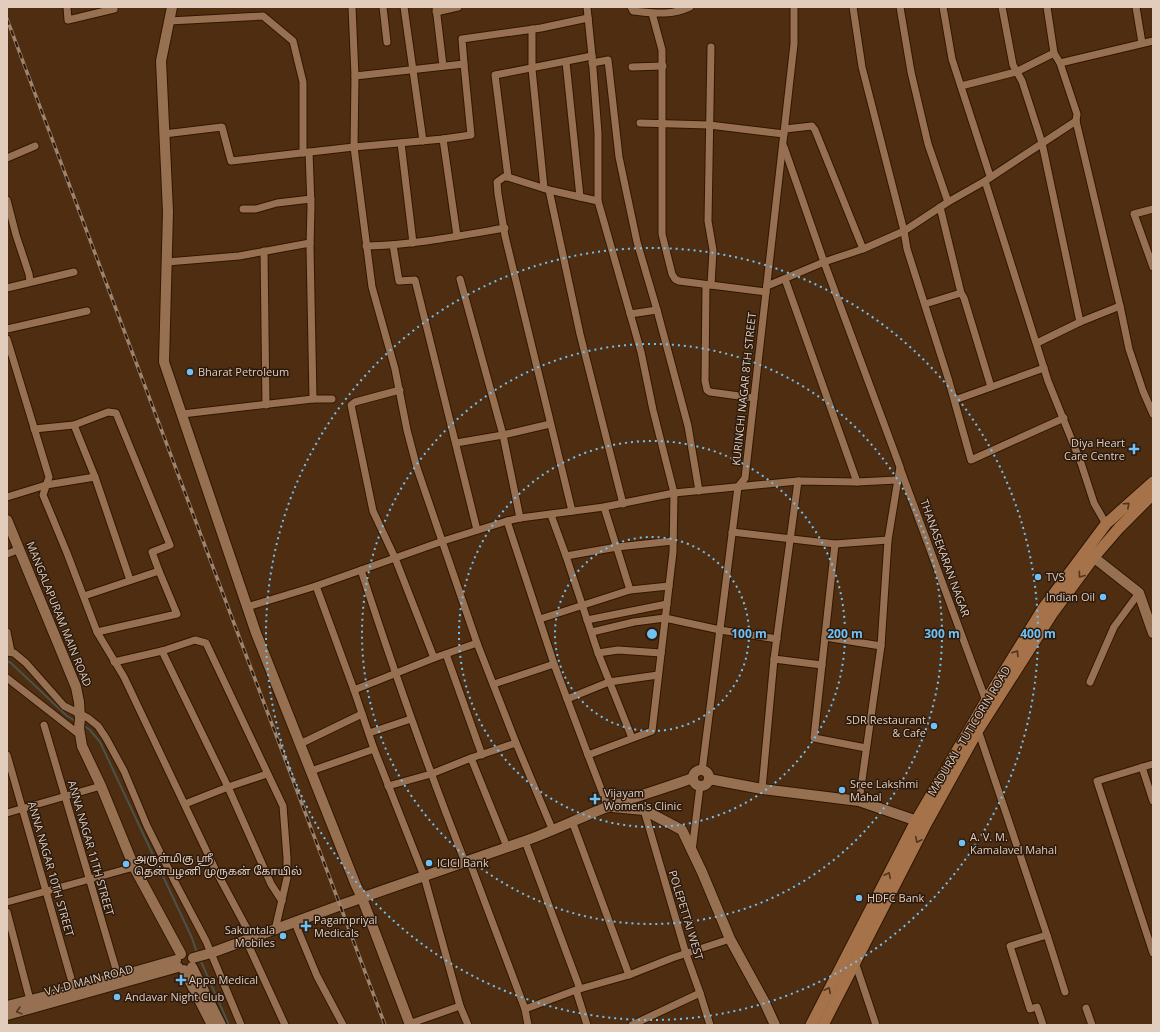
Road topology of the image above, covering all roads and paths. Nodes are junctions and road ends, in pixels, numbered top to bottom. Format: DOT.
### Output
graph roads {
  1 [pos="67,7"];
  2 [pos="113,7"];
  3 [pos="172,7"];
  4 [pos="352,7"];
  5 [pos="383,7"];
  6 [pos="404,7"];
  7 [pos="458,7"];
  8 [pos="587,7"];
  9 [pos="631,7"];
  10 [pos="690,7"];
  11 [pos="794,7"];
  12 [pos="852,7"];
  13 [pos="900,7"];
  14 [pos="943,7"];
  15 [pos="1002,7"];
  16 [pos="1047,7"];
  17 [pos="1136,7"];
  18 [pos="436,9"];
  19 [pos="652,13"];
  20 [pos="588,18"];
  21 [pos="169,21"];
  22 [pos="532,29"];
  23 [pos="1153,40"];
  24 [pos="387,42"];
  25 [pos="1142,43"];
  26 [pos="711,47"];
  27 [pos="1054,53"];
  28 [pos="592,60"];
  29 [pos="566,62"];
  30 [pos="1060,63"];
  31 [pos="464,64"];
  32 [pos="443,66"];
  33 [pos="663,66"];
  34 [pos="632,67"];
  35 [pos="412,69"];
  36 [pos="532,69"];
  37 [pos="1016,72"];
  38 [pos="355,76"];
  39 [pos="961,86"];
  40 [pos="1076,121"];
  41 [pos="640,123"];
  42 [pos="662,123"];
  43 [pos="709,125"];
  44 [pos="784,131"];
  45 [pos="164,134"];
  46 [pos="443,139"];
  47 [pos="423,141"];
  48 [pos="401,143"];
  49 [pos="1042,143"];
  50 [pos="783,145"];
  51 [pos="35,146"];
  52 [pos="354,147"];
  53 [pos="306,153"];
  54 [pos="7,158"];
  55 [pos="508,177"];
  56 [pos="988,179"];
  57 [pos="547,189"];
  58 [pos="580,197"];
  59 [pos="311,199"];
  60 [pos="7,200"];
  61 [pos="598,201"];
  62 [pos="948,202"];
  63 [pos="940,208"];
  64 [pos="243,209"];
  65 [pos="1153,209"];
  66 [pos="504,228"];
  67 [pos="904,231"];
  68 [pos="457,236"];
  69 [pos="310,243"];
  70 [pos="413,243"];
  71 [pos="393,245"];
  72 [pos="366,246"];
  73 [pos="863,249"];
  74 [pos="264,251"];
  75 [pos="166,262"];
  76 [pos="824,262"];
  77 [pos="1153,267"];
  78 [pos="74,272"];
  79 [pos="460,279"];
  80 [pos="785,279"];
  81 [pos="30,282"];
  82 [pos="709,285"];
  83 [pos="7,288"];
  84 [pos="766,289"];
  85 [pos="961,293"];
  86 [pos="925,304"];
  87 [pos="1120,306"];
  88 [pos="87,310"];
  89 [pos="657,310"];
  90 [pos="630,314"];
  91 [pos="1080,322"];
  92 [pos="7,329"];
  93 [pos="7,338"];
  94 [pos="1037,343"];
  95 [pos="1044,368"];
  96 [pos="991,387"];
  97 [pos="400,390"];
  98 [pos="754,398"];
  99 [pos="312,399"];
  100 [pos="332,399"];
  101 [pos="955,400"];
  102 [pos="266,405"];
  103 [pos="182,414"];
  104 [pos="1153,414"];
  105 [pos="1064,418"];
  106 [pos="550,424"];
  107 [pos="74,425"];
  108 [pos="34,429"];
  109 [pos="503,435"];
  110 [pos="456,443"];
  111 [pos="900,467"];
  112 [pos="95,477"];
  113 [pos="897,480"];
  114 [pos="798,481"];
  115 [pos="857,482"];
  116 [pos="1153,482"];
  117 [pos="46,485"];
  118 [pos="738,487"];
  119 [pos="699,490"];
  120 [pos="674,493"];
  121 [pos="1153,494"];
  122 [pos="7,496"];
  123 [pos="623,504"];
  124 [pos="604,507"];
  125 [pos="572,511"];
  126 [pos="551,514"];
  127 [pos="520,518"];
  128 [pos="7,520"];
  129 [pos="507,521"];
  130 [pos="1106,524"];
  131 [pos="477,530"];
  132 [pos="732,532"];
  133 [pos="791,539"];
  134 [pos="888,540"];
  135 [pos="443,541"];
  136 [pos="673,541"];
  137 [pos="835,544"];
  138 [pos="617,547"];
  139 [pos="20,549"];
  140 [pos="7,554"];
  141 [pos="1090,554"];
  142 [pos="566,556"];
  143 [pos="395,558"];
  144 [pos="361,570"];
  145 [pos="159,571"];
  146 [pos="130,580"];
  147 [pos="316,586"];
  148 [pos="669,586"];
  149 [pos="630,590"];
  150 [pos="1139,593"];
  151 [pos="84,596"];
  152 [pos="667,604"];
  153 [pos="583,606"];
  154 [pos="247,607"];
  155 [pos="665,618"];
  156 [pos="540,619"];
  157 [pos="587,620"];
  158 [pos="720,630"];
  159 [pos="7,632"];
  160 [pos="97,632"];
  161 [pos="592,632"];
  162 [pos="1153,632"];
  163 [pos="825,637"];
  164 [pos="777,639"];
  165 [pos="477,643"];
  166 [pos="881,646"];
  167 [pos="162,651"];
  168 [pos="9,652"];
  169 [pos="598,653"];
  170 [pos="661,653"];
  171 [pos="446,654"];
  172 [pos="434,658"];
  173 [pos="774,659"];
  174 [pos="114,662"];
  175 [pos="554,664"];
  176 [pos="822,665"];
  177 [pos="396,672"];
  178 [pos="658,675"];
  179 [pos="7,678"];
  180 [pos="609,682"];
  181 [pos="1090,682"];
  182 [pos="494,684"];
  183 [pos="354,690"];
  184 [pos="567,699"];
  185 [pos="986,701"];
  186 [pos="362,714"];
  187 [pos="411,719"];
  188 [pos="80,724"];
  189 [pos="44,725"];
  190 [pos="978,730"];
  191 [pos="369,733"];
  192 [pos="632,738"];
  193 [pos="516,743"];
  194 [pos="300,744"];
  195 [pos="866,748"];
  196 [pos="374,749"];
  197 [pos="7,755"];
  198 [pos="482,755"];
  199 [pos="588,755"];
  200 [pos="471,758"];
  201 [pos="1153,764"];
  202 [pos="1142,767"];
  203 [pos="311,771"];
  204 [pos="702,771"];
  205 [pos="268,774"];
  206 [pos="431,774"];
  207 [pos="694,778"];
  208 [pos="709,779"];
  209 [pos="101,786"];
  210 [pos="388,786"];
  211 [pos="700,786"];
  212 [pos="228,787"];
  213 [pos="762,789"];
  214 [pos="65,797"];
  215 [pos="859,801"];
  216 [pos="1153,801"];
  217 [pos="185,804"];
  218 [pos="608,807"];
  219 [pos="22,809"];
  220 [pos="644,810"];
  221 [pos="7,813"];
  222 [pos="572,821"];
  223 [pos="921,822"];
  224 [pos="553,831"];
  225 [pos="525,841"];
  226 [pos="506,847"];
  227 [pos="692,852"];
  228 [pos="467,861"];
  229 [pos="134,867"];
  230 [pos="424,876"];
  231 [pos="89,879"];
  232 [pos="46,891"];
  233 [pos="362,898"];
  234 [pos="282,901"];
  235 [pos="7,902"];
  236 [pos="7,912"];
  237 [pos="295,923"];
  238 [pos="275,930"];
  239 [pos="1047,935"];
  240 [pos="1151,938"];
  241 [pos="249,939"];
  242 [pos="730,939"];
  243 [pos="1153,953"];
  244 [pos="686,954"];
  245 [pos="191,960"];
  246 [pos="855,962"];
  247 [pos="629,975"];
  248 [pos="118,976"];
  249 [pos="74,989"];
  250 [pos="578,990"];
  251 [pos="1065,992"];
  252 [pos="700,994"];
  253 [pos="30,1000"];
  254 [pos="7,1006"];
  255 [pos="460,1006"];
  256 [pos="1086,1008"];
  257 [pos="525,1009"];
  258 [pos="7,1015"];
  259 [pos="212,1025"];
  260 [pos="221,1025"];
  261 [pos="241,1025"];
  262 [pos="285,1025"];
  263 [pos="343,1025"];
  264 [pos="410,1025"];
  265 [pos="468,1025"];
  266 [pos="528,1025"];
  267 [pos="587,1025"];
  268 [pos="632,1025"];
  269 [pos="710,1025"];
  270 [pos="775,1025"];
  271 [pos="811,1025"];
  272 [pos="823,1025"];
  273 [pos="876,1025"];
  274 [pos="1043,1025"];
  275 [pos="1092,1025"];
  1 -- 2 [label="street"];
  3 -- 21 [label="street"];
  4 -- 38 [label="street"];
  5 -- 24 [label="street"];
  6 -- 35 [label="street"];
  7 -- 18 [label="street"];
  8 -- 20 [label="street"];
  9 -- 19 [label="street"];
  10 -- 19 [label="street"];
  11 -- 44 [label="street, KURINCHI NAGAR 8TH STREET"];
  12 -- 67 [label="street"];
  13 -- 62 [label="street"];
  14 -- 39 [label="street"];
  15 -- 37 [label="street"];
  16 -- 27 [label="street"];
  17 -- 25 [label="street"];
  18 -- 32 [label="street"];
  19 -- 33 [label="street"];
  20 -- 22 [label="street"];
  20 -- 28 [label="street"];
  21 -- 45 [label="street"];
  21 -- 53 [label="street"];
  22 -- 31 [label="street"];
  22 -- 36 [label="street"];
  23 -- 25 [label="street"];
  25 -- 30 [label="street"];
  26 -- 43 [label="street"];
  27 -- 30 [label="street"];
  27 -- 37 [label="street"];
  28 -- 29 [label="street"];
  28 -- 61 [label="street"];
  28 -- 89 [label="street"];
  29 -- 36 [label="street"];
  29 -- 58 [label="street"];
  30 -- 40 [label="street"];
  31 -- 32 [label="street"];
  31 -- 46 [label="street"];
  32 -- 35 [label="street"];
  33 -- 34 [label="street"];
  33 -- 42 [label="street"];
  35 -- 38 [label="street"];
  35 -- 47 [label="street"];
  36 -- 55 [label="street"];
  36 -- 57 [label="street"];
  37 -- 39 [label="street"];
  37 -- 49 [label="street"];
  38 -- 52 [label="street"];
  39 -- 56 [label="street"];
  40 -- 49 [label="street"];
  40 -- 87 [label="street"];
  41 -- 42 [label="street"];
  42 -- 43 [label="street"];
  42 -- 82 [label="street"];
  43 -- 44 [label="street"];
  43 -- 82 [label="street"];
  44 -- 50 [label="street, KURINCHI NAGAR 8TH STREET"];
  44 -- 73 [label="street"];
  45 -- 53 [label="street"];
  45 -- 75 [label="street"];
  46 -- 47 [label="street"];
  46 -- 68 [label="street"];
  47 -- 48 [label="street"];
  48 -- 52 [label="street"];
  48 -- 70 [label="street"];
  49 -- 56 [label="street"];
  49 -- 91 [label="street"];
  50 -- 76 [label="street, THANASEKARAN NAGAR"];
  50 -- 84 [label="street, KURINCHI NAGAR 8TH STREET"];
  51 -- 54 [label="street"];
  52 -- 53 [label="street"];
  52 -- 72 [label="street"];
  53 -- 59 [label="street"];
  55 -- 57 [label="street"];
  55 -- 66 [label="street"];
  56 -- 62 [label="street"];
  56 -- 94 [label="street"];
  57 -- 58 [label="street"];
  57 -- 123 [label="street"];
  58 -- 61 [label="street"];
  59 -- 64 [label="street"];
  59 -- 69 [label="street"];
  60 -- 81 [label="street"];
  61 -- 90 [label="street"];
  62 -- 63 [label="street"];
  63 -- 67 [label="street"];
  63 -- 85 [label="street"];
  65 -- 77 [label="street"];
  66 -- 68 [label="street"];
  66 -- 106 [label="street"];
  67 -- 73 [label="street"];
  67 -- 86 [label="street"];
  68 -- 70 [label="street"];
  69 -- 74 [label="street"];
  69 -- 99 [label="street"];
  70 -- 71 [label="street"];
  71 -- 72 [label="street"];
  71 -- 110 [label="street"];
  72 -- 97 [label="street"];
  73 -- 76 [label="street"];
  74 -- 75 [label="street"];
  74 -- 102 [label="street"];
  75 -- 103 [label="street"];
  76 -- 80 [label="street"];
  76 -- 111 [label="street, THANASEKARAN NAGAR"];
  78 -- 81 [label="street"];
  79 -- 109 [label="street"];
  80 -- 84 [label="street"];
  80 -- 115 [label="street"];
  81 -- 83 [label="street"];
  82 -- 84 [label="street"];
  82 -- 98 [label="street"];
  84 -- 98 [label="street, KURINCHI NAGAR 8TH STREET"];
  85 -- 86 [label="street"];
  85 -- 96 [label="street"];
  86 -- 101 [label="street"];
  87 -- 91 [label="street"];
  87 -- 104 [label="street"];
  88 -- 92 [label="street"];
  89 -- 90 [label="street"];
  89 -- 119 [label="street"];
  90 -- 120 [label="street"];
  91 -- 94 [label="street"];
  93 -- 108 [label="street"];
  94 -- 95 [label="street"];
  95 -- 96 [label="street"];
  95 -- 105 [label="street"];
  96 -- 101 [label="street"];
  97 -- 135 [label="street"];
  97 -- 143 [label="street"];
  98 -- 118 [label="street, KURINCHI NAGAR 8TH STREET"];
  99 -- 100 [label="street"];
  99 -- 102 [label="street"];
  101 -- 105 [label="street"];
  102 -- 103 [label="street"];
  103 -- 154 [label="street"];
  105 -- 130 [label="street"];
  106 -- 109 [label="street"];
  106 -- 125 [label="street"];
  107 -- 108 [label="street"];
  107 -- 112 [label="street"];
  107 -- 145 [label="street"];
  108 -- 117 [label="street"];
  109 -- 110 [label="street"];
  109 -- 127 [label="street"];
  110 -- 131 [label="street"];
  111 -- 113 [label="street"];
  111 -- 185 [label="street, THANASEKARAN NAGAR"];
  112 -- 117 [label="street"];
  112 -- 146 [label="street"];
  113 -- 115 [label="street"];
  113 -- 134 [label="street"];
  114 -- 115 [label="street"];
  114 -- 118 [label="street"];
  114 -- 133 [label="street"];
  130 -- 116 [label="main road, MADURAI - TUTICORIN ROAD, one-way"];
  117 -- 122 [label="street"];
  117 -- 151 [label="street"];
  118 -- 119 [label="street"];
  118 -- 132 [label="street, KURINCHI NAGAR 8TH STREET"];
  119 -- 120 [label="street"];
  120 -- 123 [label="street"];
  120 -- 136 [label="street"];
  121 -- 141 [label="main road, MADURAI - TUTICORIN ROAD"];
  123 -- 124 [label="street"];
  124 -- 125 [label="street"];
  124 -- 138 [label="street"];
  125 -- 126 [label="street"];
  126 -- 127 [label="street"];
  126 -- 142 [label="street"];
  127 -- 129 [label="street"];
  128 -- 139 [label="street, MANGALAPURAM MAIN ROAD"];
  129 -- 131 [label="street"];
  129 -- 156 [label="street"];
  130 -- 141 [label="main road, MADURAI - TUTICORIN ROAD"];
  131 -- 135 [label="street"];
  132 -- 133 [label="street"];
  132 -- 158 [label="street, KURINCHI NAGAR 8TH STREET"];
  133 -- 137 [label="street"];
  133 -- 164 [label="street"];
  134 -- 137 [label="street"];
  134 -- 166 [label="street"];
  135 -- 143 [label="street"];
  135 -- 165 [label="street"];
  136 -- 138 [label="street"];
  136 -- 148 [label="street"];
  137 -- 163 [label="street"];
  138 -- 142 [label="street"];
  138 -- 149 [label="street"];
  139 -- 140 [label="street"];
  139 -- 188 [label="street, MANGALAPURAM MAIN ROAD"];
  141 -- 150 [label="street"];
  185 -- 141 [label="main road, MADURAI - TUTICORIN ROAD, one-way"];
  141 -- 190 [label="main road, MADURAI - TUTICORIN ROAD, one-way"];
  142 -- 153 [label="street"];
  143 -- 144 [label="street"];
  143 -- 172 [label="street"];
  144 -- 147 [label="street"];
  144 -- 177 [label="street"];
  145 -- 146 [label="street"];
  145 -- 160 [label="street"];
  146 -- 151 [label="street"];
  147 -- 154 [label="street"];
  147 -- 183 [label="street"];
  148 -- 149 [label="street"];
  148 -- 152 [label="street"];
  149 -- 153 [label="street"];
  150 -- 162 [label="street"];
  150 -- 181 [label="street"];
  151 -- 160 [label="street"];
  152 -- 155 [label="street"];
  152 -- 157 [label="street"];
  153 -- 156 [label="street"];
  153 -- 157 [label="street"];
  154 -- 194 [label="street"];
  155 -- 158 [label="street"];
  155 -- 161 [label="street"];
  155 -- 170 [label="street"];
  156 -- 175 [label="street"];
  157 -- 161 [label="street"];
  158 -- 164 [label="street"];
  158 -- 204 [label="street, KURINCHI NAGAR 8TH STREET"];
  159 -- 168 [label="street"];
  160 -- 174 [label="street"];
  161 -- 169 [label="street"];
  163 -- 166 [label="street"];
  163 -- 176 [label="street"];
  164 -- 173 [label="street"];
  165 -- 171 [label="street"];
  165 -- 182 [label="street"];
  166 -- 195 [label="street"];
  167 -- 174 [label="street"];
  167 -- 205 [label="street"];
  167 -- 212 [label="street"];
  168 -- 188 [label="street"];
  169 -- 170 [label="street"];
  169 -- 180 [label="street"];
  170 -- 178 [label="street"];
  171 -- 172 [label="street"];
  171 -- 198 [label="street"];
  172 -- 177 [label="street"];
  173 -- 176 [label="street"];
  173 -- 213 [label="street"];
  174 -- 217 [label="street"];
  175 -- 182 [label="street"];
  175 -- 184 [label="street"];
  176 -- 195 [label="street"];
  177 -- 183 [label="street"];
  177 -- 187 [label="street"];
  178 -- 180 [label="street"];
  178 -- 192 [label="street"];
  179 -- 188 [label="street"];
  180 -- 184 [label="street"];
  180 -- 192 [label="street"];
  182 -- 193 [label="street"];
  183 -- 186 [label="street"];
  184 -- 199 [label="street"];
  185 -- 223 [label="main road, MADURAI - TUTICORIN ROAD"];
  186 -- 191 [label="street"];
  186 -- 194 [label="street"];
  187 -- 191 [label="street"];
  187 -- 206 [label="street"];
  188 -- 209 [label="street, MANGALAPURAM MAIN ROAD"];
  188 -- 245 [label="street"];
  189 -- 214 [label="street, ANNA NAGAR 11TH STREET"];
  190 -- 223 [label="main road, MADURAI - TUTICORIN ROAD"];
  190 -- 239 [label="street"];
  191 -- 196 [label="street"];
  192 -- 199 [label="street"];
  193 -- 198 [label="street"];
  193 -- 224 [label="street"];
  194 -- 203 [label="street"];
  195 -- 215 [label="street"];
  196 -- 203 [label="street"];
  196 -- 210 [label="street"];
  197 -- 219 [label="street, ANNA NAGAR 10TH STREET"];
  198 -- 200 [label="street"];
  199 -- 218 [label="street"];
  200 -- 206 [label="street"];
  200 -- 226 [label="street"];
  201 -- 202 [label="street"];
  202 -- 216 [label="street"];
  202 -- 240 [label="street"];
  203 -- 233 [label="street"];
  204 -- 207 [label="street"];
  204 -- 208 [label="street"];
  205 -- 212 [label="street"];
  205 -- 234 [label="street"];
  206 -- 210 [label="street"];
  206 -- 228 [label="street"];
  207 -- 211 [label="street"];
  207 -- 218 [label="street"];
  208 -- 211 [label="street"];
  208 -- 213 [label="street"];
  209 -- 214 [label="street"];
  209 -- 229 [label="street, MANGALAPURAM MAIN ROAD"];
  210 -- 230 [label="street"];
  211 -- 227 [label="street"];
  212 -- 217 [label="street"];
  212 -- 234 [label="street"];
  213 -- 215 [label="street"];
  214 -- 219 [label="street"];
  214 -- 231 [label="street, ANNA NAGAR 11TH STREET"];
  215 -- 223 [label="street"];
  217 -- 241 [label="street"];
  218 -- 220 [label="street"];
  218 -- 222 [label="street"];
  219 -- 221 [label="street"];
  219 -- 232 [label="street, ANNA NAGAR 10TH STREET"];
  220 -- 227 [label="street"];
  220 -- 244 [label="street, POLEPETTAI WEST"];
  222 -- 224 [label="street"];
  222 -- 247 [label="street"];
  223 -- 246 [label="main road, MADURAI - TUTICORIN ROAD, one-way"];
  271 -- 223 [label="main road, MADURAI - TUTICORIN ROAD, one-way"];
  224 -- 225 [label="street"];
  225 -- 226 [label="street"];
  225 -- 250 [label="street"];
  226 -- 228 [label="street"];
  227 -- 242 [label="street"];
  228 -- 230 [label="street"];
  228 -- 257 [label="street"];
  229 -- 231 [label="street"];
  229 -- 245 [label="street, MANGALAPURAM MAIN ROAD"];
  230 -- 233 [label="street"];
  230 -- 255 [label="street"];
  231 -- 232 [label="street"];
  231 -- 248 [label="street, ANNA NAGAR 11TH STREET"];
  232 -- 235 [label="street"];
  232 -- 249 [label="street, ANNA NAGAR 10TH STREET"];
  233 -- 237 [label="street"];
  233 -- 264 [label="street"];
  234 -- 238 [label="street"];
  236 -- 253 [label="street"];
  237 -- 238 [label="street"];
  237 -- 263 [label="street"];
  238 -- 241 [label="street"];
  239 -- 251 [label="street"];
  239 -- 274 [label="street"];
  240 -- 243 [label="street"];
  241 -- 245 [label="street"];
  241 -- 262 [label="street"];
  242 -- 244 [label="street"];
  242 -- 270 [label="street"];
  244 -- 247 [label="street"];
  244 -- 252 [label="street, POLEPETTAI WEST"];
  245 -- 248 [label="street, V.V.D MAIN ROAD"];
  245 -- 258 [label="street, V.V.D MAIN ROAD, one-way"];
  245 -- 259 [label="street"];
  245 -- 260 [label="street"];
  245 -- 261 [label="street"];
  246 -- 272 [label="main road, MADURAI - TUTICORIN ROAD"];
  246 -- 273 [label="street"];
  247 -- 250 [label="street"];
  248 -- 249 [label="street, V.V.D MAIN ROAD"];
  249 -- 253 [label="street, V.V.D MAIN ROAD"];
  250 -- 257 [label="street"];
  250 -- 267 [label="street"];
  252 -- 268 [label="street"];
  252 -- 269 [label="street, POLEPETTAI WEST"];
  253 -- 254 [label="street, V.V.D MAIN ROAD"];
  255 -- 264 [label="street"];
  255 -- 265 [label="street"];
  256 -- 275 [label="street"];
  257 -- 266 [label="street"];
}
